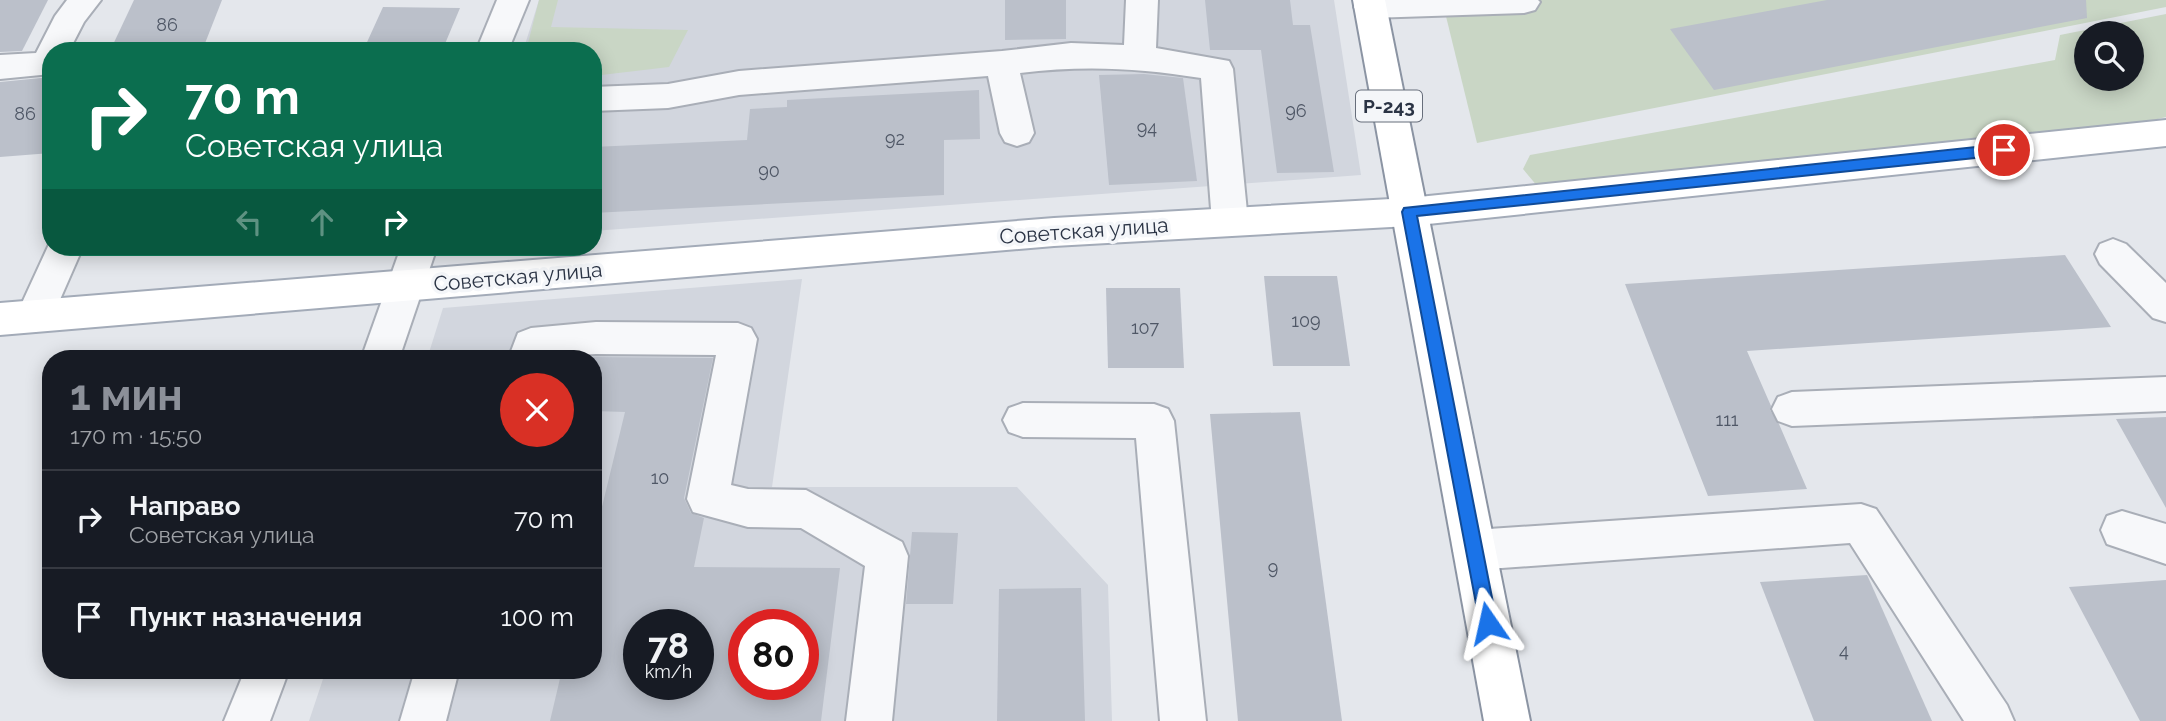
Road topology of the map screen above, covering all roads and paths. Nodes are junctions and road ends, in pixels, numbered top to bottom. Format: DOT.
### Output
graph roads {
  1 [pos="85,0"];
  2 [pos="513,0"];
  3 [pos="1142,0"];
  4 [pos="1524,2"];
  5 [pos="1369,4"];
  6 [pos="58,42"];
  7 [pos="496,42"];
  8 [pos="1139,57"];
  9 [pos="1002,63"];
  10 [pos="42,64"];
  11 [pos="0,67"];
  12 [pos="602,99"];
  13 [pos="1017,133"];
  14 [pos="2166,133"];
  15 [pos="1409,212"];
  16 [pos="1230,222"];
  17 [pos="2113,254"];
  18 [pos="59,256"];
  19 [pos="416,256"];
  20 [pos="405,286"];
  21 [pos="2166,307"];
  22 [pos="18,317"];
  23 [pos="383,350"];
  24 [pos="529,350"];
  25 [pos="2166,394"];
  26 [pos="1792,409"];
  27 [pos="1023,420"];
  28 [pos="2122,530"];
  29 [pos="2166,544"];
  30 [pos="1474,550"];
  31 [pos="263,679"];
  32 [pos="435,679"];
  33 [pos="247,721"];
  34 [pos="423,721"];
  35 [pos="869,721"];
  36 [pos="1183,721"];
  37 [pos="1507,721"];
  38 [pos="1991,721"];
  1 -- 6 [label="street"];
  2 -- 7 [label="street"];
  3 -- 8 [label="street"];
  4 -- 5 [label="street"];
  5 -- 15 [label="main road, Р-243"];
  8 -- 9 [label="street"];
  8 -- 16 [label="street"];
  9 -- 12 [label="street"];
  9 -- 13 [label="street"];
  10 -- 11 [label="street"];
  14 -- 15 [label="main road, Советская улица"];
  15 -- 16 [label="main road, Советская улица"];
  15 -- 30 [label="main road, Р-243"];
  16 -- 20 [label="main road, Советская улица"];
  17 -- 21 [label="street"];
  18 -- 22 [label="street"];
  19 -- 20 [label="street"];
  20 -- 22 [label="main road, Советская улица"];
  20 -- 23 [label="street"];
  24 -- 35 [label="street"];
  25 -- 26 [label="street"];
  27 -- 36 [label="street"];
  28 -- 29 [label="street"];
  30 -- 37 [label="main road, Р-243"];
  30 -- 38 [label="street"];
  31 -- 33 [label="street"];
  32 -- 34 [label="street"];
}
